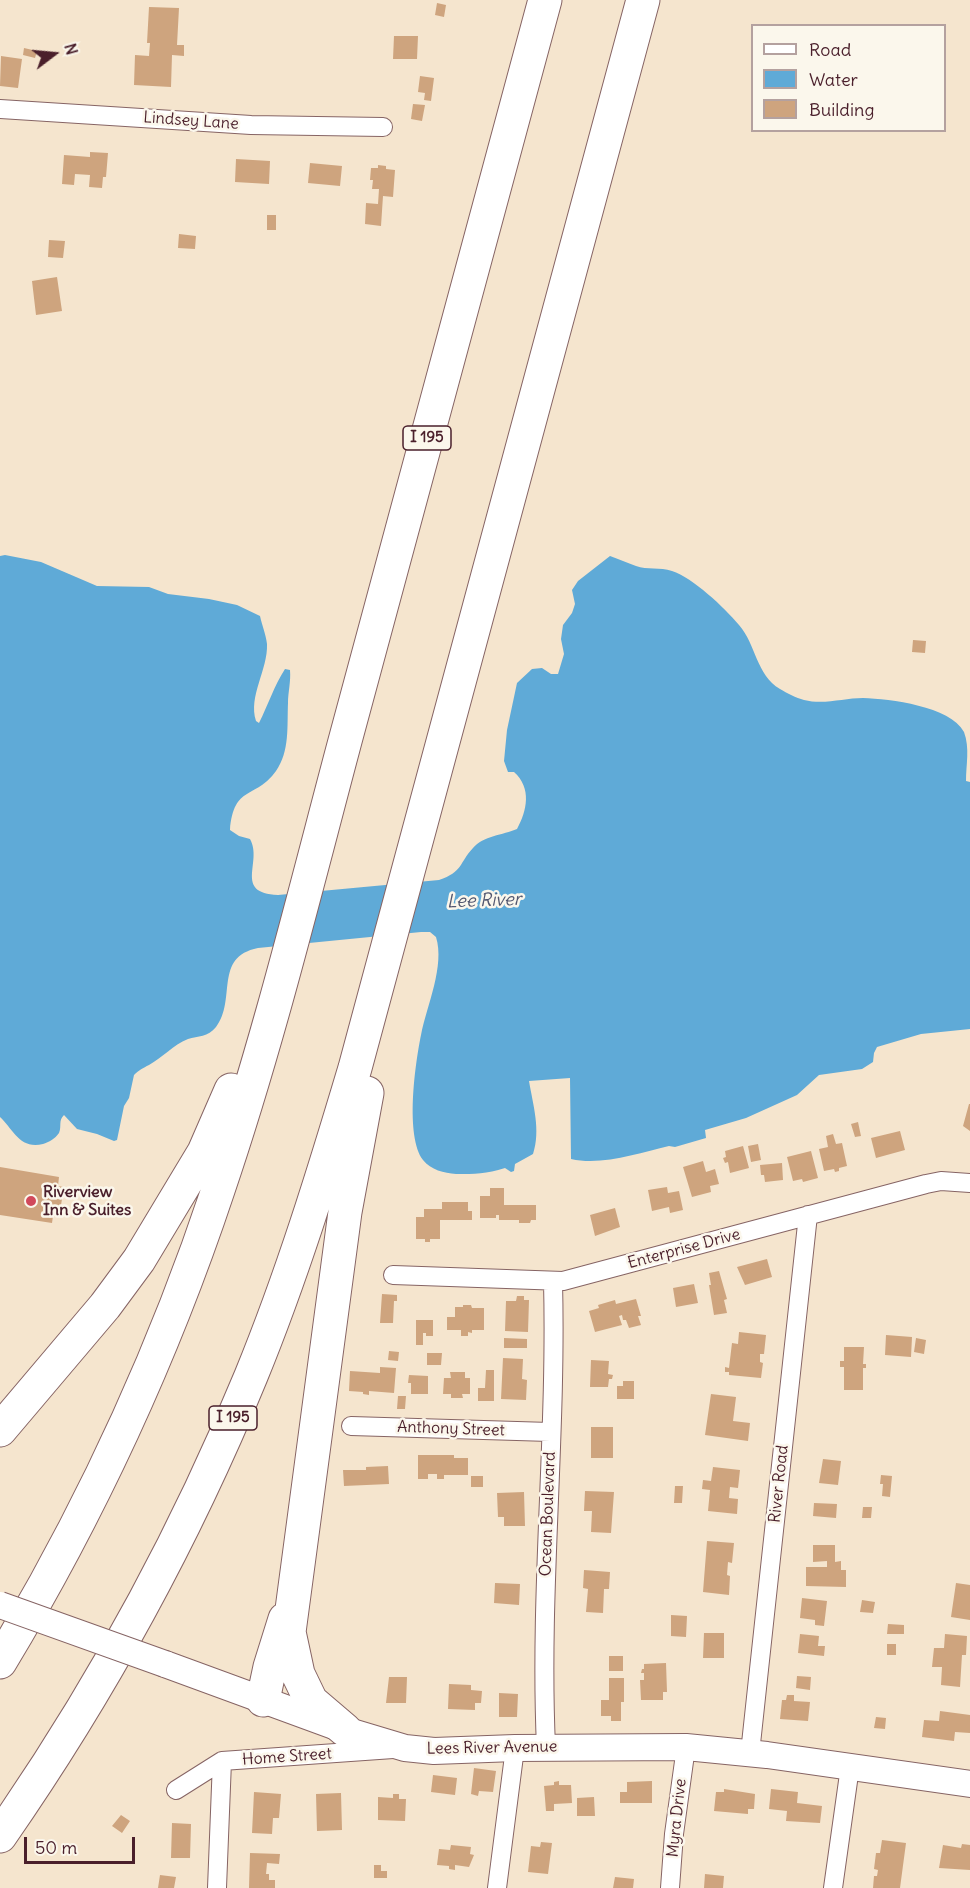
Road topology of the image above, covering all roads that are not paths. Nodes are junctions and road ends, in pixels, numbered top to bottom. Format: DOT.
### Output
graph roads {
  1 [pos="545,0"];
  2 [pos="643,0"];
  3 [pos="0,109"];
  4 [pos="382,127"];
  5 [pos="385,955"];
  6 [pos="283,973"];
  7 [pos="970,1183"];
  8 [pos="808,1215"];
  9 [pos="393,1275"];
  10 [pos="553,1281"];
  11 [pos="351,1426"];
  12 [pos="0,1430"];
  13 [pos="550,1432"];
  14 [pos="300,1559"];
  15 [pos="0,1605"];
  16 [pos="0,1662"];
  17 [pos="263,1700"];
  18 [pos="345,1730"];
  19 [pos="546,1747"];
  20 [pos="405,1748"];
  21 [pos="516,1748"];
  22 [pos="686,1748"];
  23 [pos="750,1753"];
  24 [pos="222,1761"];
  25 [pos="850,1767"];
  26 [pos="970,1784"];
  27 [pos="176,1790"];
  28 [pos="0,1836"];
  29 [pos="217,1888"];
  30 [pos="497,1888"];
  31 [pos="670,1888"];
  32 [pos="833,1888"];
  1 -- 6 [label="highway, I 195"];
  2 -- 5 [label="highway, I 195"];
  3 -- 4 [label="street, Lindsey Lane"];
  5 -- 14 [label="highway"];
  5 -- 28 [label="highway, I 195"];
  6 -- 12 [label="highway"];
  6 -- 16 [label="highway, I 195"];
  7 -- 8 [label="street, Enterprise Drive"];
  8 -- 10 [label="street, Enterprise Drive"];
  8 -- 23 [label="street, River Road"];
  9 -- 10 [label="street, Enterprise Drive"];
  10 -- 13 [label="street, Ocean Boulevard"];
  11 -- 13 [label="street, Anthony Street"];
  13 -- 19 [label="street, Ocean Boulevard"];
  14 -- 17 [label="highway"];
  14 -- 18 [label="highway"];
  15 -- 17 [label="main road, Lees River Avenue, bridge"];
  17 -- 18 [label="main road, Lees River Avenue"];
  18 -- 20 [label="main road, Lees River Avenue"];
  19 -- 21 [label="main road, Lees River Avenue"];
  19 -- 22 [label="main road, Lees River Avenue"];
  20 -- 21 [label="main road, Lees River Avenue"];
  20 -- 24 [label="street, Home Street"];
  21 -- 30 [label="street"];
  22 -- 23 [label="main road, Lees River Avenue"];
  22 -- 31 [label="street, Myra Drive"];
  23 -- 25 [label="main road, Lees River Avenue"];
  24 -- 27 [label="street, Home Street"];
  24 -- 29 [label="street"];
  25 -- 26 [label="main road, Lees River Avenue"];
  25 -- 32 [label="street"];
}
